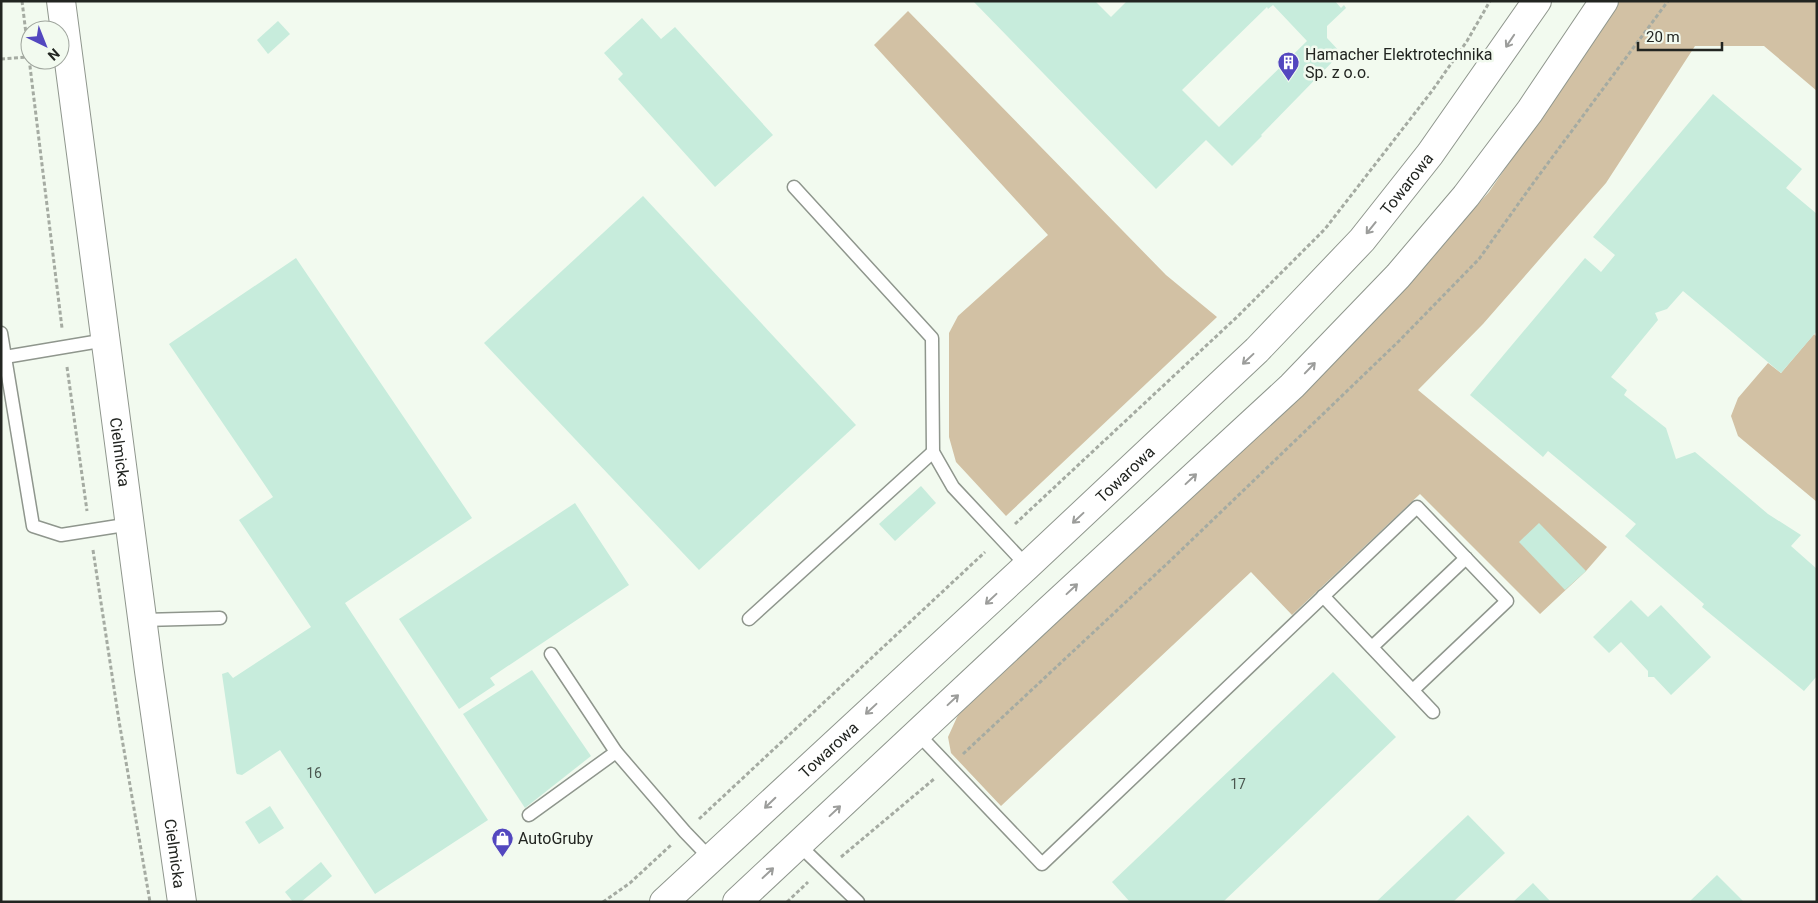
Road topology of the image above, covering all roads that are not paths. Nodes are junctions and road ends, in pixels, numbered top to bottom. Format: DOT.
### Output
graph roads {
  1 [pos="61,1"];
  2 [pos="1538,1"];
  3 [pos="1604,1"];
  4 [pos="794,187"];
  5 [pos="1,333"];
  6 [pos="106,340"];
  7 [pos="5,357"];
  8 [pos="933,452"];
  9 [pos="131,524"];
  10 [pos="1466,558"];
  11 [pos="1027,566"];
  12 [pos="1323,596"];
  13 [pos="220,618"];
  14 [pos="749,619"];
  15 [pos="143,620"];
  16 [pos="1372,647"];
  17 [pos="551,654"];
  18 [pos="1413,690"];
  19 [pos="1434,712"];
  20 [pos="918,734"];
  21 [pos="616,752"];
  22 [pos="529,815"];
  23 [pos="799,844"];
  24 [pos="711,859"];
  25 [pos="182,902"];
  26 [pos="664,902"];
  27 [pos="737,902"];
  28 [pos="858,902"];
  1 -- 6 [label="street, Cielmicka"];
  2 -- 11 [label="street, Towarowa, one-way"];
  20 -- 3 [label="street, one-way"];
  4 -- 8 [label="lane"];
  5 -- 7 [label="lane"];
  6 -- 7 [label="lane"];
  6 -- 9 [label="street, Cielmicka"];
  7 -- 9 [label="lane"];
  8 -- 11 [label="lane"];
  8 -- 14 [label="lane"];
  9 -- 15 [label="street, Cielmicka"];
  10 -- 12 [label="lane"];
  10 -- 16 [label="lane"];
  10 -- 18 [label="lane"];
  11 -- 24 [label="street, Towarowa, one-way"];
  12 -- 16 [label="lane"];
  12 -- 20 [label="lane"];
  13 -- 15 [label="lane"];
  15 -- 25 [label="street, Cielmicka"];
  16 -- 18 [label="lane"];
  17 -- 21 [label="lane"];
  18 -- 19 [label="lane"];
  23 -- 20 [label="street, one-way"];
  21 -- 22 [label="lane"];
  21 -- 24 [label="lane"];
  27 -- 23 [label="street, one-way"];
  23 -- 28 [label="lane"];
  24 -- 26 [label="street, Towarowa"];
}
